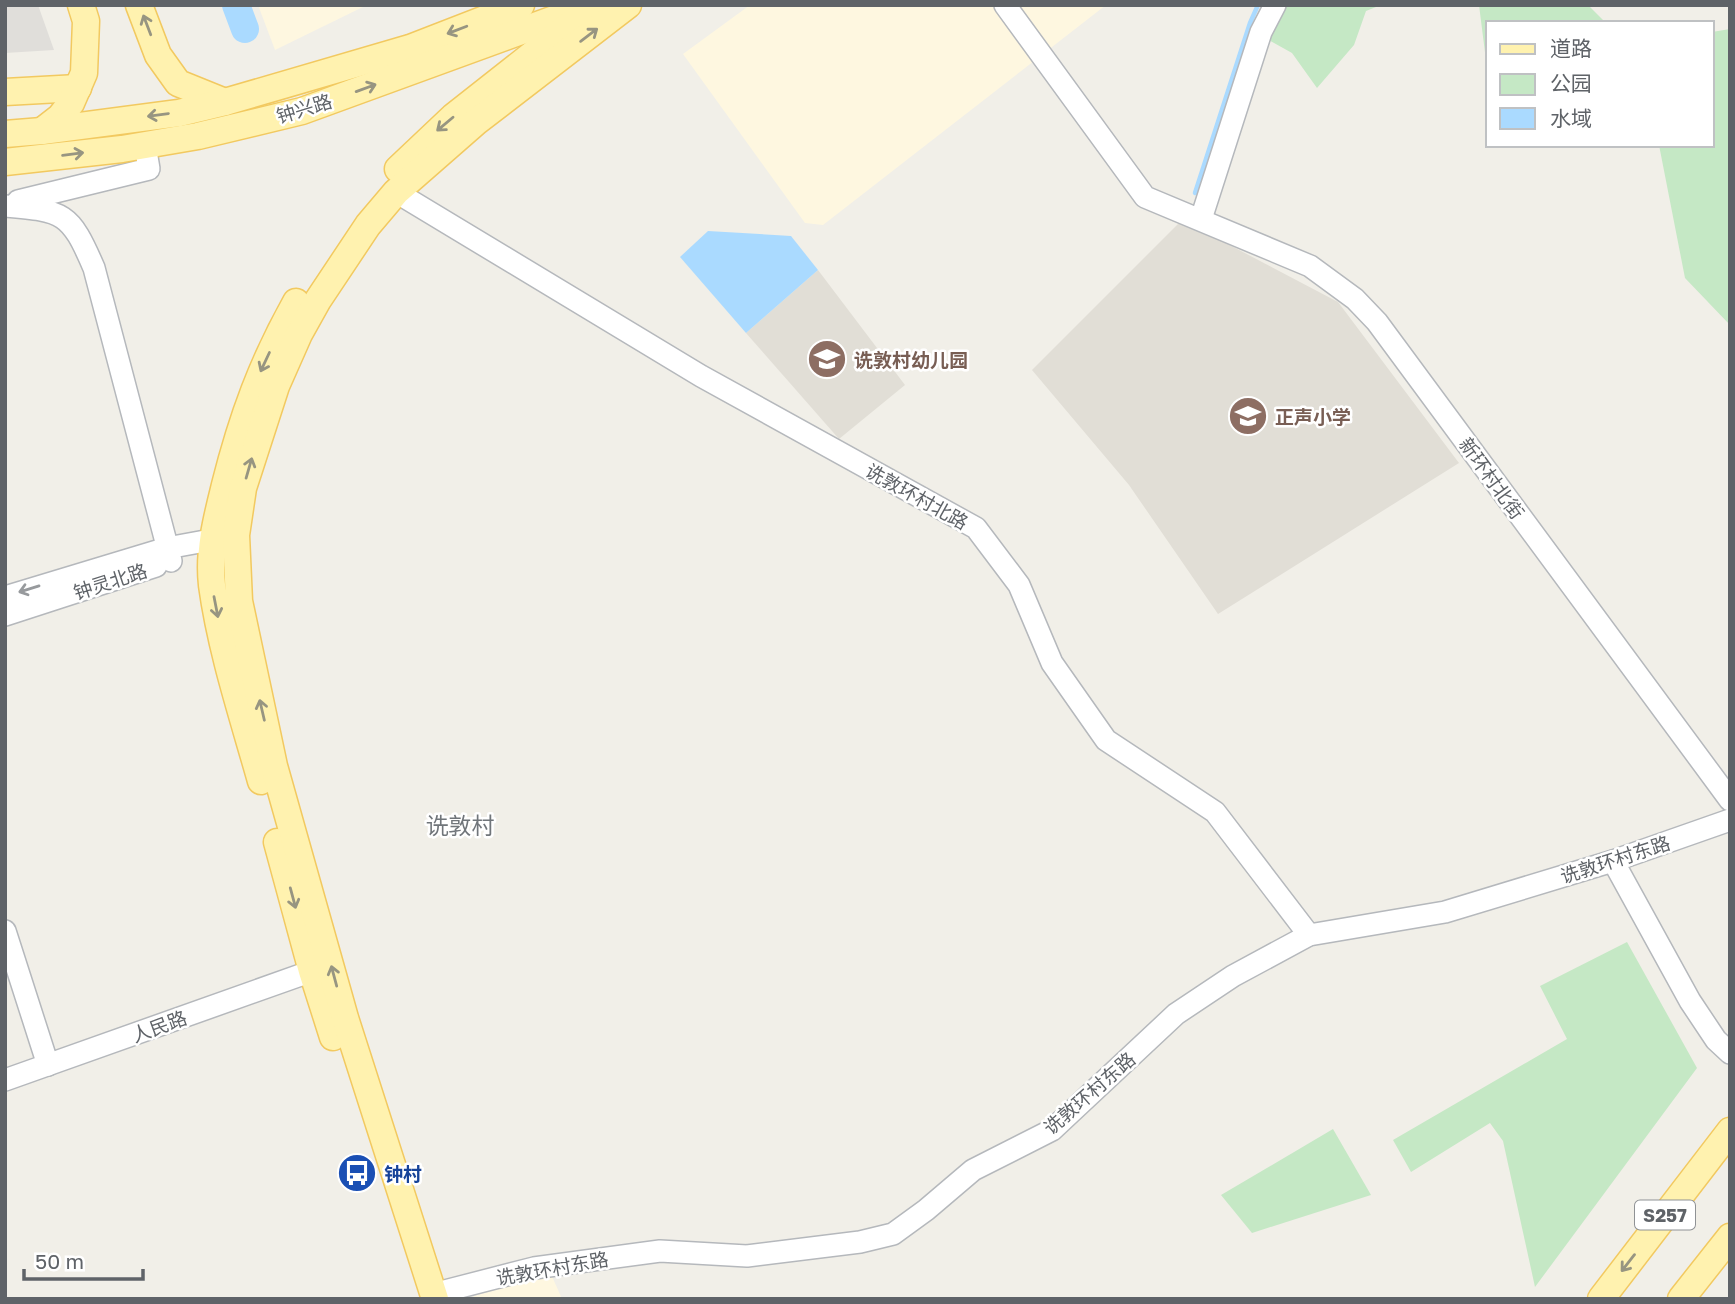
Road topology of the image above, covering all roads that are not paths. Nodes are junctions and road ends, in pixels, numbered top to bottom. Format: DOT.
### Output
graph roads {
  1 [pos="82,5"];
  2 [pos="139,5"];
  3 [pos="593,5"];
  4 [pos="628,5"];
  5 [pos="1004,5"];
  6 [pos="1275,5"];
  7 [pos="534,30"];
  8 [pos="78,88"];
  9 [pos="5,92"];
  10 [pos="225,102"];
  11 [pos="42,131"];
  12 [pos="5,134"];
  13 [pos="145,145"];
  14 [pos="5,162"];
  15 [pos="396,192"];
  16 [pos="5,205"];
  17 [pos="1201,219"];
  18 [pos="225,537"];
  19 [pos="169,554"];
  20 [pos="5,597"];
  21 [pos="5,615"];
  22 [pos="1730,800"];
  23 [pos="1730,820"];
  24 [pos="1613,861"];
  25 [pos="5,931"];
  26 [pos="1309,935"];
  27 [pos="312,971"];
  28 [pos="1730,1053"];
  29 [pos="48,1065"];
  30 [pos="5,1080"];
  31 [pos="1730,1132"];
  32 [pos="1730,1237"];
  33 [pos="428,1297"];
  34 [pos="1601,1299"];
  35 [pos="1681,1299"];
  1 -- 8 [label="main road"];
  10 -- 2 [label="main road, one-way"];
  3 -- 7 [label="main road, 钟兴路"];
  7 -- 4 [label="main road, one-way"];
  5 -- 17 [label="street, 新环村北街"];
  6 -- 17 [label="street"];
  7 -- 10 [label="main road, 钟兴路, one-way"];
  13 -- 7 [label="main road, 钟兴路, one-way"];
  7 -- 15 [label="main road"];
  7 -- 18 [label="main road, one-way"];
  8 -- 9 [label="main road"];
  8 -- 11 [label="main road"];
  10 -- 11 [label="main road, 钟兴路, one-way"];
  11 -- 12 [label="main road, 钟兴路"];
  14 -- 13 [label="main road, 钟兴路, one-way"];
  13 -- 16 [label="street"];
  18 -- 15 [label="main road, one-way"];
  15 -- 26 [label="street, 诜敦环村北路"];
  16 -- 19 [label="street"];
  17 -- 22 [label="street, 新环村北街"];
  18 -- 19 [label="street, 钟灵北路"];
  18 -- 27 [label="main road, one-way"];
  33 -- 18 [label="main road, one-way"];
  19 -- 20 [label="street, 钟灵北路, one-way"];
  19 -- 21 [label="street, 钟灵北路"];
  23 -- 24 [label="street, 诜敦环村东路"];
  24 -- 26 [label="street, 诜敦环村东路"];
  24 -- 28 [label="street"];
  25 -- 29 [label="street"];
  26 -- 33 [label="street, 诜敦环村东路"];
  27 -- 29 [label="street, 人民路"];
  27 -- 33 [label="main road"];
  29 -- 30 [label="street, 人民路"];
  31 -- 34 [label="main road, S257, one-way"];
  32 -- 35 [label="main road"];
}
